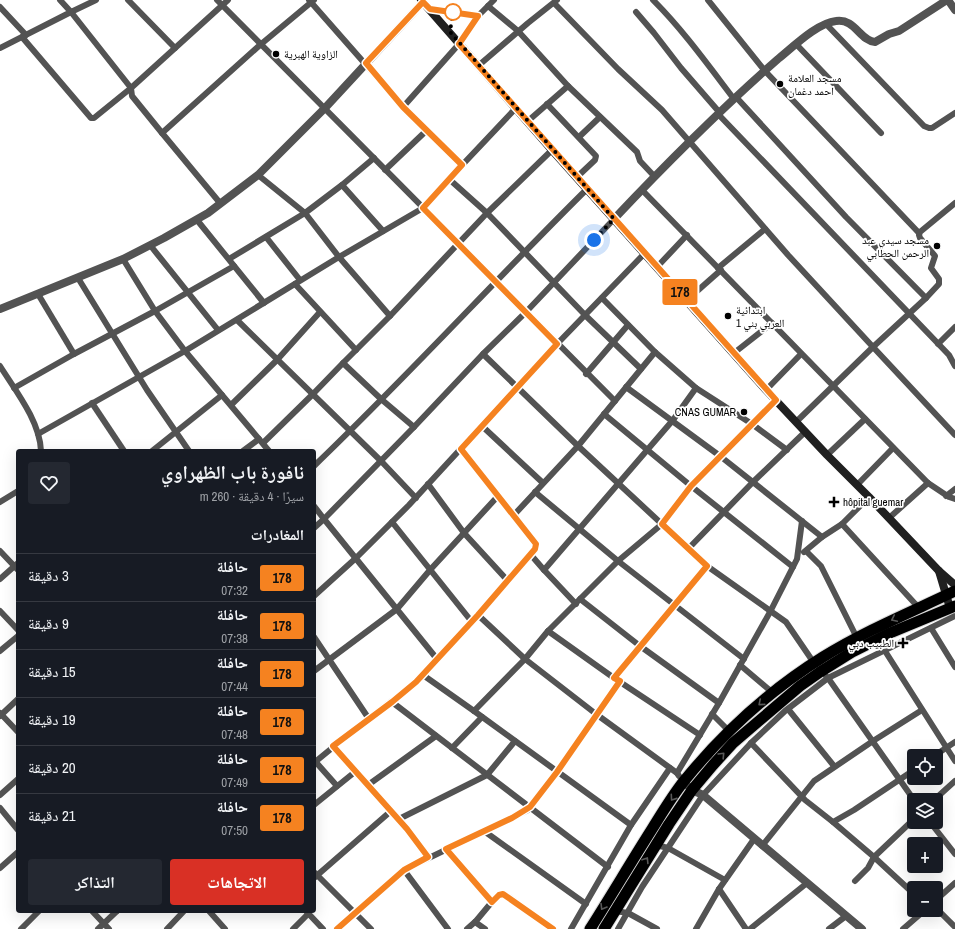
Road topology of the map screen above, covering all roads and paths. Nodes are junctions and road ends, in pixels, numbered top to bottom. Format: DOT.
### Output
graph roads {
  1 [pos="60,0"];
  2 [pos="96,0"];
  3 [pos="128,0"];
  4 [pos="217,0"];
  5 [pos="228,0"];
  6 [pos="653,0"];
  7 [pos="708,0"];
  8 [pos="947,0"];
  9 [pos="311,1"];
  10 [pos="422,1"];
  11 [pos="555,1"];
  12 [pos="489,2"];
  13 [pos="222,5"];
  14 [pos="0,7"];
  15 [pos="430,9"];
  16 [pos="955,10"];
  17 [pos="71,12"];
  18 [pos="636,12"];
  19 [pos="478,16"];
  20 [pos="826,24"];
  21 [pos="518,31"];
  22 [pos="24,36"];
  23 [pos="459,44"];
  24 [pos="796,44"];
  25 [pos="260,45"];
  26 [pos="0,48"];
  27 [pos="175,48"];
  28 [pos="366,63"];
  29 [pos="478,66"];
  30 [pos="765,71"];
  31 [pos="568,86"];
  32 [pos="131,88"];
  33 [pos="735,98"];
  34 [pos="547,104"];
  35 [pos="403,107"];
  36 [pos="325,108"];
  37 [pos="516,108"];
  38 [pos="719,113"];
  39 [pos="955,113"];
  40 [pos="600,117"];
  41 [pos="528,121"];
  42 [pos="426,131"];
  43 [pos="162,133"];
  44 [pos="881,133"];
  45 [pos="579,137"];
  46 [pos="690,143"];
  47 [pos="552,150"];
  48 [pos="374,158"];
  49 [pos="462,165"];
  50 [pos="385,170"];
  51 [pos="258,175"];
  52 [pos="576,177"];
  53 [pos="655,177"];
  54 [pos="449,179"];
  55 [pos="342,185"];
  56 [pos="587,189"];
  57 [pos="642,190"];
  58 [pos="220,203"];
  59 [pos="955,203"];
  60 [pos="423,208"];
  61 [pos="305,213"];
  62 [pos="487,213"];
  63 [pos="614,219"];
  64 [pos="197,220"];
  65 [pos="765,229"];
  66 [pos="383,231"];
  67 [pos="919,233"];
  68 [pos="687,235"];
  69 [pos="266,237"];
  70 [pos="459,244"];
  71 [pos="150,245"];
  72 [pos="524,252"];
  73 [pos="645,253"];
  74 [pos="339,257"];
  75 [pos="124,259"];
  76 [pos="229,259"];
  77 [pos="234,266"];
  78 [pos="657,267"];
  79 [pos="720,269"];
  80 [pos="78,278"];
  81 [pos="496,281"];
  82 [pos="298,282"];
  83 [pos="554,283"];
  84 [pos="187,292"];
  85 [pos="38,294"];
  86 [pos="602,298"];
  87 [pos="926,298"];
  88 [pos="687,300"];
  89 [pos="264,303"];
  90 [pos="0,310"];
  91 [pos="155,311"];
  92 [pos="320,312"];
  93 [pos="526,312"];
  94 [pos="909,314"];
  95 [pos="390,316"];
  96 [pos="586,316"];
  97 [pos="237,320"];
  98 [pos="772,323"];
  99 [pos="628,325"];
  100 [pos="955,327"];
  101 [pos="218,330"];
  102 [pos="112,334"];
  103 [pos="614,342"];
  104 [pos="557,344"];
  105 [pos="938,344"];
  106 [pos="873,347"];
  107 [pos="356,350"];
  108 [pos="185,351"];
  109 [pos="655,352"];
  110 [pos="734,353"];
  111 [pos="74,354"];
  112 [pos="483,354"];
  113 [pos="801,354"];
  114 [pos="276,360"];
  115 [pos="343,362"];
  116 [pos="0,366"];
  117 [pos="955,366"];
  118 [pos="641,369"];
  119 [pos="586,374"];
  120 [pos="139,377"];
  121 [pos="832,386"];
  122 [pos="626,387"];
  123 [pos="14,388"];
  124 [pos="518,388"];
  125 [pos="696,388"];
  126 [pos="766,390"];
  127 [pos="222,395"];
  128 [pos="312,395"];
  129 [pos="381,399"];
  130 [pos="776,400"];
  131 [pos="614,401"];
  132 [pos="92,404"];
  133 [pos="231,406"];
  134 [pos="604,414"];
  135 [pos="673,420"];
  136 [pos="865,420"];
  137 [pos="796,422"];
  138 [pos="752,424"];
  139 [pos="482,426"];
  140 [pos="414,427"];
  141 [pos="176,432"];
  142 [pos="349,432"];
  143 [pos="805,432"];
  144 [pos="38,434"];
  145 [pos="955,435"];
  146 [pos="261,441"];
  147 [pos="578,446"];
  148 [pos="893,448"];
  149 [pos="41,449"];
  150 [pos="123,449"];
  151 [pos="155,449"];
  152 [pos="188,449"];
  153 [pos="247,449"];
  154 [pos="267,449"];
  155 [pos="461,449"];
  156 [pos="648,450"];
  157 [pos="786,450"];
  158 [pos="827,455"];
  159 [pos="720,456"];
  160 [pos="380,461"];
  161 [pos="316,464"];
  162 [pos="753,482"];
  163 [pos="543,483"];
  164 [pos="928,483"];
  165 [pos="428,484"];
  166 [pos="618,484"];
  167 [pos="857,485"];
  168 [pos="691,486"];
  169 [pos="955,489"];
  170 [pos="16,492"];
  171 [pos="535,492"];
  172 [pos="498,496"];
  173 [pos="869,497"];
  174 [pos="416,498"];
  175 [pos="950,498"];
  176 [pos="0,502"];
  177 [pos="955,504"];
  178 [pos="316,508"];
  179 [pos="724,512"];
  180 [pos="514,516"];
  181 [pos="324,518"];
  182 [pos="889,518"];
  183 [pos="802,521"];
  184 [pos="392,522"];
  185 [pos="662,524"];
  186 [pos="842,524"];
  187 [pos="316,526"];
  188 [pos="579,528"];
  189 [pos="464,533"];
  190 [pos="822,538"];
  191 [pos="688,550"];
  192 [pos="0,551"];
  193 [pos="806,551"];
  194 [pos="531,555"];
  195 [pos="356,558"];
  196 [pos="797,559"];
  197 [pos="618,561"];
  198 [pos="16,566"];
  199 [pos="707,566"];
  200 [pos="793,567"];
  201 [pos="16,568"];
  202 [pos="430,570"];
  203 [pos="544,570"];
  204 [pos="939,571"];
  205 [pos="0,579"];
  206 [pos="508,581"];
  207 [pos="955,585"];
  208 [pos="950,593"];
  209 [pos="316,594"];
  210 [pos="578,601"];
  211 [pos="675,605"];
  212 [pos="919,608"];
  213 [pos="397,609"];
  214 [pos="953,610"];
  215 [pos="0,611"];
  216 [pos="770,612"];
  217 [pos="478,615"];
  218 [pos="472,622"];
  219 [pos="16,628"];
  220 [pos="931,628"];
  221 [pos="548,630"];
  222 [pos="16,638"];
  223 [pos="856,638"];
  224 [pos="316,640"];
  225 [pos="876,640"];
  226 [pos="640,646"];
  227 [pos="0,650"];
  228 [pos="885,651"];
  229 [pos="330,659"];
  230 [pos="437,659"];
  231 [pos="525,659"];
  232 [pos="742,662"];
  233 [pos="955,666"];
  234 [pos="316,670"];
  235 [pos="821,671"];
  236 [pos="423,675"];
  237 [pos="617,679"];
  238 [pos="773,693"];
  239 [pos="16,701"];
  240 [pos="392,702"];
  241 [pos="719,703"];
  242 [pos="788,709"];
  243 [pos="922,710"];
  244 [pos="474,711"];
  245 [pos="596,714"];
  246 [pos="712,714"];
  247 [pos="0,715"];
  248 [pos="482,717"];
  249 [pos="369,719"];
  250 [pos="16,730"];
  251 [pos="729,731"];
  252 [pos="700,735"];
  253 [pos="436,736"];
  254 [pos="515,741"];
  255 [pos="872,741"];
  256 [pos="955,742"];
  257 [pos="751,743"];
  258 [pos="333,746"];
  259 [pos="452,748"];
  260 [pos="946,748"];
  261 [pos="943,750"];
  262 [pos="316,760"];
  263 [pos="955,761"];
  264 [pos="316,762"];
  265 [pos="834,766"];
  266 [pos="670,768"];
  267 [pos="356,771"];
  268 [pos="557,772"];
  269 [pos="907,774"];
  270 [pos="487,775"];
  271 [pos="900,779"];
  272 [pos="16,781"];
  273 [pos="684,781"];
  274 [pos="955,781"];
  275 [pos="368,785"];
  276 [pos="337,786"];
  277 [pos="909,793"];
  278 [pos="942,793"];
  279 [pos="0,795"];
  280 [pos="703,795"];
  281 [pos="802,796"];
  282 [pos="316,803"];
  283 [pos="530,807"];
  284 [pos="0,808"];
  285 [pos="391,811"];
  286 [pos="398,819"];
  287 [pos="833,822"];
  288 [pos="631,825"];
  289 [pos="907,826"];
  290 [pos="16,828"];
  291 [pos="935,829"];
  292 [pos="484,832"];
  293 [pos="754,839"];
  294 [pos="656,845"];
  295 [pos="762,846"];
  296 [pos="668,848"];
  297 [pos="446,849"];
  298 [pos="16,854"];
  299 [pos="955,854"];
  300 [pos="428,857"];
  301 [pos="874,857"];
  302 [pos="608,867"];
  303 [pos="0,868"];
  304 [pos="404,870"];
  305 [pos="316,874"];
  306 [pos="316,876"];
  307 [pos="725,880"];
  308 [pos="856,881"];
  309 [pos="807,883"];
  310 [pos="955,883"];
  311 [pos="637,886"];
  312 [pos="907,888"];
  313 [pos="718,889"];
  314 [pos="943,894"];
  315 [pos="492,902"];
  316 [pos="586,904"];
  317 [pos="615,911"];
  318 [pos="628,912"];
  319 [pos="37,913"];
  320 [pos="94,913"];
  321 [pos="115,913"];
  322 [pos="182,913"];
  323 [pos="213,913"];
  324 [pos="306,913"];
  325 [pos="308,913"];
  326 [pos="355,914"];
  327 [pos="943,915"];
  328 [pos="846,916"];
  329 [pos="917,917"];
  330 [pos="475,922"];
  331 [pos="104,923"];
  332 [pos="955,928"];
  333 [pos="21,929"];
  334 [pos="98,929"];
  335 [pos="109,929"];
  336 [pos="167,929"];
  337 [pos="225,929"];
  338 [pos="293,929"];
  339 [pos="323,929"];
  340 [pos="337,929"];
  341 [pos="371,929"];
  342 [pos="448,929"];
  343 [pos="467,929"];
  344 [pos="485,929"];
  345 [pos="553,929"];
  346 [pos="571,929"];
  347 [pos="590,929"];
  348 [pos="604,929"];
  349 [pos="618,929"];
  350 [pos="657,929"];
  351 [pos="696,929"];
  352 [pos="746,929"];
  353 [pos="750,929"];
  354 [pos="829,929"];
  355 [pos="862,929"];
  356 [pos="903,929"];
  1 -- 17 [label="street"];
  2 -- 17 [label="street"];
  3 -- 27 [label="street"];
  4 -- 13 [label="street"];
  5 -- 13 [label="street"];
  6 -- 33 [label="street"];
  7 -- 30 [label="street"];
  8 -- 16 [label="street"];
  8 -- 20 [label="street"];
  9 -- 25 [label="street"];
  9 -- 28 [label="street"];
  10 -- 15 [label="main road"];
  10 -- 28 [label="street"];
  11 -- 21 [label="street"];
  11 -- 46 [label="street"];
  12 -- 19 [label="street"];
  12 -- 21 [label="street"];
  13 -- 25 [label="street"];
  13 -- 27 [label="street"];
  14 -- 22 [label="street"];
  15 -- 19 [label="street"];
  15 -- 23 [label="main road"];
  17 -- 22 [label="street"];
  17 -- 32 [label="street"];
  18 -- 38 [label="street"];
  19 -- 23 [label="street"];
  20 -- 24 [label="street"];
  20 -- 39 [label="street"];
  21 -- 29 [label="street"];
  21 -- 31 [label="street"];
  22 -- 26 [label="street"];
  22 -- 32 [label="street"];
  23 -- 29 [label="main road"];
  23 -- 35 [label="street"];
  24 -- 30 [label="street"];
  24 -- 44 [label="street"];
  25 -- 36 [label="street"];
  25 -- 43 [label="street"];
  27 -- 32 [label="street"];
  28 -- 35 [label="street"];
  28 -- 36 [label="street"];
  29 -- 37 [label="main road"];
  30 -- 33 [label="street"];
  30 -- 67 [label="street"];
  31 -- 34 [label="street"];
  31 -- 40 [label="street"];
  32 -- 43 [label="street"];
  33 -- 38 [label="street"];
  33 -- 87 [label="street"];
  34 -- 41 [label="street"];
  34 -- 45 [label="street"];
  35 -- 42 [label="street"];
  36 -- 48 [label="street"];
  36 -- 51 [label="street"];
  37 -- 41 [label="main road"];
  37 -- 49 [label="street"];
  38 -- 46 [label="street"];
  38 -- 94 [label="street"];
  40 -- 45 [label="street"];
  40 -- 53 [label="street"];
  41 -- 47 [label="main road"];
  42 -- 49 [label="street"];
  42 -- 50 [label="street"];
  43 -- 58 [label="street"];
  45 -- 52 [label="street"];
  46 -- 53 [label="street"];
  46 -- 65 [label="street"];
  47 -- 52 [label="main road"];
  47 -- 62 [label="street"];
  48 -- 50 [label="street"];
  48 -- 55 [label="street"];
  49 -- 54 [label="street"];
  50 -- 60 [label="street"];
  51 -- 58 [label="street"];
  51 -- 61 [label="street"];
  52 -- 56 [label="main road"];
  53 -- 57 [label="street"];
  54 -- 60 [label="street"];
  54 -- 62 [label="street"];
  55 -- 61 [label="street"];
  55 -- 66 [label="street"];
  56 -- 63 [label="main road"];
  56 -- 72 [label="street"];
  57 -- 63 [label="street"];
  57 -- 68 [label="street"];
  58 -- 64 [label="street"];
  59 -- 67 [label="street"];
  60 -- 66 [label="street"];
  60 -- 70 [label="street"];
  61 -- 69 [label="street"];
  61 -- 74 [label="street"];
  62 -- 70 [label="street"];
  62 -- 72 [label="street"];
  63 -- 73 [label="main road"];
  63 -- 83 [label="street"];
  64 -- 71 [label="street"];
  64 -- 76 [label="street"];
  65 -- 79 [label="street"];
  65 -- 106 [label="street"];
  66 -- 74 [label="street"];
  67 -- 87 [label="street"];
  68 -- 78 [label="street"];
  68 -- 79 [label="street"];
  69 -- 76 [label="street"];
  69 -- 82 [label="street"];
  70 -- 81 [label="street"];
  70 -- 95 [label="street"];
  71 -- 75 [label="street"];
  71 -- 84 [label="street"];
  72 -- 81 [label="street"];
  72 -- 83 [label="street"];
  73 -- 78 [label="main road"];
  73 -- 86 [label="street"];
  74 -- 82 [label="street"];
  74 -- 95 [label="street"];
  75 -- 80 [label="street"];
  75 -- 91 [label="street"];
  76 -- 77 [label="street"];
  77 -- 84 [label="street"];
  77 -- 89 [label="street"];
  78 -- 88 [label="main road"];
  79 -- 88 [label="street"];
  79 -- 98 [label="street"];
  80 -- 85 [label="street"];
  80 -- 102 [label="street"];
  81 -- 93 [label="street"];
  81 -- 129 [label="street"];
  82 -- 89 [label="street"];
  82 -- 92 [label="street"];
  83 -- 93 [label="street"];
  83 -- 96 [label="street"];
  84 -- 91 [label="street"];
  84 -- 101 [label="street"];
  85 -- 90 [label="street"];
  85 -- 111 [label="street"];
  86 -- 96 [label="street"];
  86 -- 99 [label="street"];
  87 -- 94 [label="street"];
  88 -- 110 [label="main road"];
  89 -- 97 [label="street"];
  91 -- 102 [label="street"];
  91 -- 108 [label="street"];
  92 -- 107 [label="street"];
  92 -- 114 [label="street"];
  93 -- 104 [label="street"];
  93 -- 112 [label="street"];
  94 -- 105 [label="street"];
  94 -- 106 [label="street"];
  95 -- 107 [label="street"];
  96 -- 103 [label="street"];
  96 -- 104 [label="street"];
  97 -- 101 [label="street"];
  97 -- 114 [label="street"];
  98 -- 110 [label="street"];
  98 -- 113 [label="street"];
  99 -- 103 [label="street"];
  99 -- 109 [label="street"];
  100 -- 105 [label="street"];
  101 -- 108 [label="street"];
  102 -- 111 [label="street"];
  102 -- 120 [label="street"];
  103 -- 118 [label="street"];
  103 -- 119 [label="street"];
  104 -- 119 [label="street"];
  104 -- 124 [label="street"];
  105 -- 117 [label="street"];
  106 -- 121 [label="street"];
  106 -- 145 [label="street"];
  107 -- 115 [label="street"];
  108 -- 120 [label="street"];
  108 -- 127 [label="street"];
  109 -- 118 [label="street"];
  109 -- 125 [label="street"];
  110 -- 126 [label="main road"];
  111 -- 123 [label="street"];
  112 -- 124 [label="street"];
  112 -- 140 [label="street"];
  113 -- 121 [label="street"];
  113 -- 126 [label="street"];
  114 -- 128 [label="street"];
  114 -- 133 [label="street"];
  115 -- 128 [label="street"];
  115 -- 129 [label="street"];
  116 -- 123 [label="street"];
  118 -- 122 [label="street"];
  119 -- 131 [label="street"];
  120 -- 132 [label="street"];
  120 -- 141 [label="street"];
  121 -- 136 [label="street"];
  121 -- 137 [label="street"];
  122 -- 131 [label="street"];
  122 -- 135 [label="street"];
  123 -- 144 [label="street"];
  124 -- 139 [label="street"];
  124 -- 147 [label="street"];
  125 -- 135 [label="street"];
  125 -- 138 [label="street"];
  126 -- 130 [label="main road"];
  127 -- 133 [label="street"];
  127 -- 141 [label="street"];
  128 -- 142 [label="street"];
  128 -- 146 [label="street"];
  129 -- 140 [label="street"];
  129 -- 142 [label="street"];
  130 -- 137 [label="main road"];
  130 -- 138 [label="street"];
  131 -- 134 [label="street"];
  132 -- 144 [label="street"];
  132 -- 150 [label="street"];
  133 -- 146 [label="street"];
  134 -- 147 [label="street"];
  134 -- 156 [label="street"];
  135 -- 156 [label="street"];
  135 -- 159 [label="street"];
  136 -- 148 [label="street"];
  136 -- 158 [label="street"];
  137 -- 143 [label="main road"];
  138 -- 157 [label="street"];
  138 -- 159 [label="street"];
  139 -- 155 [label="street"];
  139 -- 163 [label="street"];
  140 -- 160 [label="street"];
  141 -- 151 [label="street"];
  141 -- 152 [label="street"];
  142 -- 160 [label="street"];
  142 -- 161 [label="street"];
  143 -- 157 [label="street"];
  143 -- 158 [label="main road"];
  144 -- 149 [label="street"];
  146 -- 153 [label="street"];
  146 -- 154 [label="street"];
  147 -- 163 [label="street"];
  147 -- 166 [label="street"];
  148 -- 164 [label="street"];
  148 -- 167 [label="street"];
  155 -- 165 [label="street"];
  155 -- 172 [label="street"];
  156 -- 166 [label="street"];
  156 -- 168 [label="street"];
  157 -- 162 [label="street"];
  158 -- 167 [label="main road"];
  159 -- 162 [label="street"];
  159 -- 168 [label="street"];
  160 -- 174 [label="street"];
  160 -- 181 [label="street"];
  162 -- 179 [label="street"];
  162 -- 183 [label="street"];
  163 -- 171 [label="street"];
  164 -- 175 [label="street"];
  164 -- 182 [label="street"];
  165 -- 174 [label="street"];
  165 -- 189 [label="street"];
  166 -- 185 [label="street"];
  166 -- 188 [label="street"];
  167 -- 173 [label="main road"];
  168 -- 179 [label="street"];
  168 -- 185 [label="street"];
  169 -- 175 [label="street"];
  170 -- 176 [label="street"];
  171 -- 180 [label="street"];
  171 -- 188 [label="street"];
  172 -- 180 [label="street"];
  172 -- 189 [label="street"];
  173 -- 182 [label="main road"];
  173 -- 186 [label="street"];
  174 -- 184 [label="street"];
  175 -- 177 [label="street"];
  178 -- 181 [label="street"];
  179 -- 191 [label="street"];
  179 -- 200 [label="street"];
  180 -- 194 [label="street"];
  181 -- 187 [label="street"];
  181 -- 195 [label="street"];
  182 -- 204 [label="main road"];
  183 -- 190 [label="street"];
  183 -- 196 [label="street"];
  184 -- 195 [label="street"];
  184 -- 202 [label="street"];
  185 -- 191 [label="street"];
  185 -- 197 [label="street"];
  186 -- 190 [label="street"];
  186 -- 212 [label="street"];
  188 -- 197 [label="street"];
  188 -- 203 [label="street"];
  189 -- 202 [label="street"];
  189 -- 206 [label="street"];
  190 -- 193 [label="street"];
  191 -- 199 [label="street"];
  192 -- 198 [label="street"];
  193 -- 196 [label="street"];
  193 -- 223 [label="street"];
  194 -- 203 [label="street"];
  194 -- 206 [label="street"];
  195 -- 209 [label="street"];
  195 -- 213 [label="street"];
  196 -- 200 [label="street"];
  197 -- 210 [label="street"];
  197 -- 211 [label="street"];
  199 -- 211 [label="street"];
  199 -- 216 [label="street"];
  200 -- 216 [label="street"];
  201 -- 205 [label="street"];
  202 -- 213 [label="street"];
  202 -- 218 [label="street"];
  203 -- 210 [label="street"];
  204 -- 207 [label="main road"];
  204 -- 208 [label="main road"];
  206 -- 217 [label="street"];
  208 -- 212 [label="highway"];
  208 -- 214 [label="main road"];
  210 -- 221 [label="street"];
  210 -- 226 [label="street"];
  211 -- 226 [label="street"];
  211 -- 232 [label="street"];
  212 -- 223 [label="highway, one-way"];
  213 -- 229 [label="street"];
  213 -- 230 [label="street"];
  214 -- 220 [label="street"];
  214 -- 225 [label="highway"];
  215 -- 219 [label="street"];
  216 -- 232 [label="street"];
  216 -- 235 [label="street"];
  217 -- 218 [label="street"];
  217 -- 231 [label="street"];
  218 -- 230 [label="street"];
  220 -- 228 [label="street"];
  220 -- 233 [label="street"];
  221 -- 231 [label="street"];
  221 -- 237 [label="street"];
  222 -- 227 [label="street"];
  223 -- 235 [label="highway"];
  224 -- 229 [label="street"];
  225 -- 228 [label="street"];
  225 -- 235 [label="highway"];
  226 -- 237 [label="street"];
  226 -- 241 [label="street"];
  228 -- 235 [label="street"];
  228 -- 243 [label="street"];
  229 -- 234 [label="street"];
  229 -- 249 [label="street"];
  230 -- 236 [label="street"];
  231 -- 244 [label="street"];
  231 -- 245 [label="street"];
  232 -- 238 [label="street"];
  232 -- 241 [label="street"];
  235 -- 238 [label="highway"];
  235 -- 242 [label="street"];
  235 -- 255 [label="street"];
  273 -- 235 [label="highway, one-way"];
  236 -- 240 [label="street"];
  236 -- 244 [label="street"];
  237 -- 245 [label="street"];
  237 -- 252 [label="street"];
  238 -- 251 [label="highway, one-way"];
  239 -- 247 [label="street"];
  240 -- 249 [label="street"];
  240 -- 253 [label="street"];
  241 -- 246 [label="street"];
  242 -- 257 [label="street"];
  242 -- 265 [label="street"];
  243 -- 255 [label="street"];
  243 -- 260 [label="street"];
  244 -- 248 [label="street"];
  245 -- 266 [label="street"];
  245 -- 268 [label="street"];
  246 -- 251 [label="street"];
  246 -- 252 [label="street"];
  247 -- 250 [label="street"];
  248 -- 254 [label="street"];
  248 -- 259 [label="street"];
  249 -- 258 [label="street"];
  251 -- 273 [label="highway"];
  252 -- 273 [label="street"];
  253 -- 259 [label="street"];
  253 -- 275 [label="street"];
  254 -- 268 [label="street"];
  254 -- 270 [label="street"];
  255 -- 265 [label="street"];
  255 -- 271 [label="street"];
  256 -- 260 [label="street"];
  257 -- 280 [label="street"];
  257 -- 281 [label="street"];
  258 -- 262 [label="street"];
  258 -- 267 [label="street"];
  259 -- 270 [label="street"];
  260 -- 261 [label="street"];
  260 -- 263 [label="street"];
  264 -- 276 [label="street"];
  265 -- 281 [label="street"];
  266 -- 273 [label="street"];
  266 -- 288 [label="street"];
  267 -- 275 [label="street"];
  267 -- 276 [label="street"];
  268 -- 283 [label="street"];
  268 -- 288 [label="street"];
  269 -- 271 [label="street"];
  270 -- 283 [label="street"];
  270 -- 286 [label="street"];
  271 -- 277 [label="street"];
  271 -- 287 [label="street"];
  272 -- 279 [label="street"];
  273 -- 280 [label="street"];
  273 -- 294 [label="highway"];
  273 -- 347 [label="highway, one-way"];
  274 -- 278 [label="street"];
  275 -- 285 [label="street"];
  276 -- 282 [label="street"];
  280 -- 293 [label="street"];
  280 -- 296 [label="street"];
  281 -- 287 [label="street"];
  281 -- 295 [label="street"];
  283 -- 292 [label="street"];
  283 -- 302 [label="street"];
  284 -- 290 [label="street"];
  285 -- 286 [label="street"];
  285 -- 305 [label="street"];
  286 -- 300 [label="street"];
  287 -- 301 [label="street"];
  288 -- 302 [label="street"];
  289 -- 301 [label="street"];
  291 -- 299 [label="street"];
  292 -- 297 [label="street"];
  292 -- 316 [label="street"];
  293 -- 295 [label="street"];
  293 -- 307 [label="street"];
  294 -- 296 [label="street"];
  311 -- 294 [label="highway, one-way"];
  295 -- 309 [label="street"];
  296 -- 307 [label="street"];
  296 -- 311 [label="street"];
  297 -- 300 [label="street"];
  297 -- 315 [label="street"];
  298 -- 303 [label="street"];
  300 -- 304 [label="street"];
  301 -- 308 [label="street"];
  301 -- 312 [label="street"];
  302 -- 316 [label="street"];
  304 -- 326 [label="street"];
  304 -- 342 [label="street"];
  306 -- 326 [label="street"];
  307 -- 313 [label="street"];
  309 -- 328 [label="street"];
  309 -- 353 [label="street"];
  310 -- 314 [label="street"];
  311 -- 317 [label="highway"];
  311 -- 318 [label="street"];
  313 -- 351 [label="street"];
  313 -- 352 [label="street"];
  315 -- 330 [label="street"];
  315 -- 345 [label="street"];
  316 -- 346 [label="street"];
  317 -- 318 [label="street"];
  317 -- 348 [label="highway"];
  318 -- 349 [label="street"];
  318 -- 350 [label="street"];
  319 -- 333 [label="street"];
  320 -- 331 [label="street"];
  321 -- 331 [label="street"];
  322 -- 336 [label="street"];
  323 -- 337 [label="street"];
  324 -- 338 [label="street"];
  325 -- 339 [label="street"];
  326 -- 340 [label="street"];
  326 -- 341 [label="street"];
  327 -- 332 [label="street"];
  328 -- 354 [label="street"];
  328 -- 355 [label="street"];
  329 -- 356 [label="street"];
  330 -- 343 [label="street"];
  330 -- 344 [label="street"];
  331 -- 334 [label="street"];
  331 -- 335 [label="street"];
}
